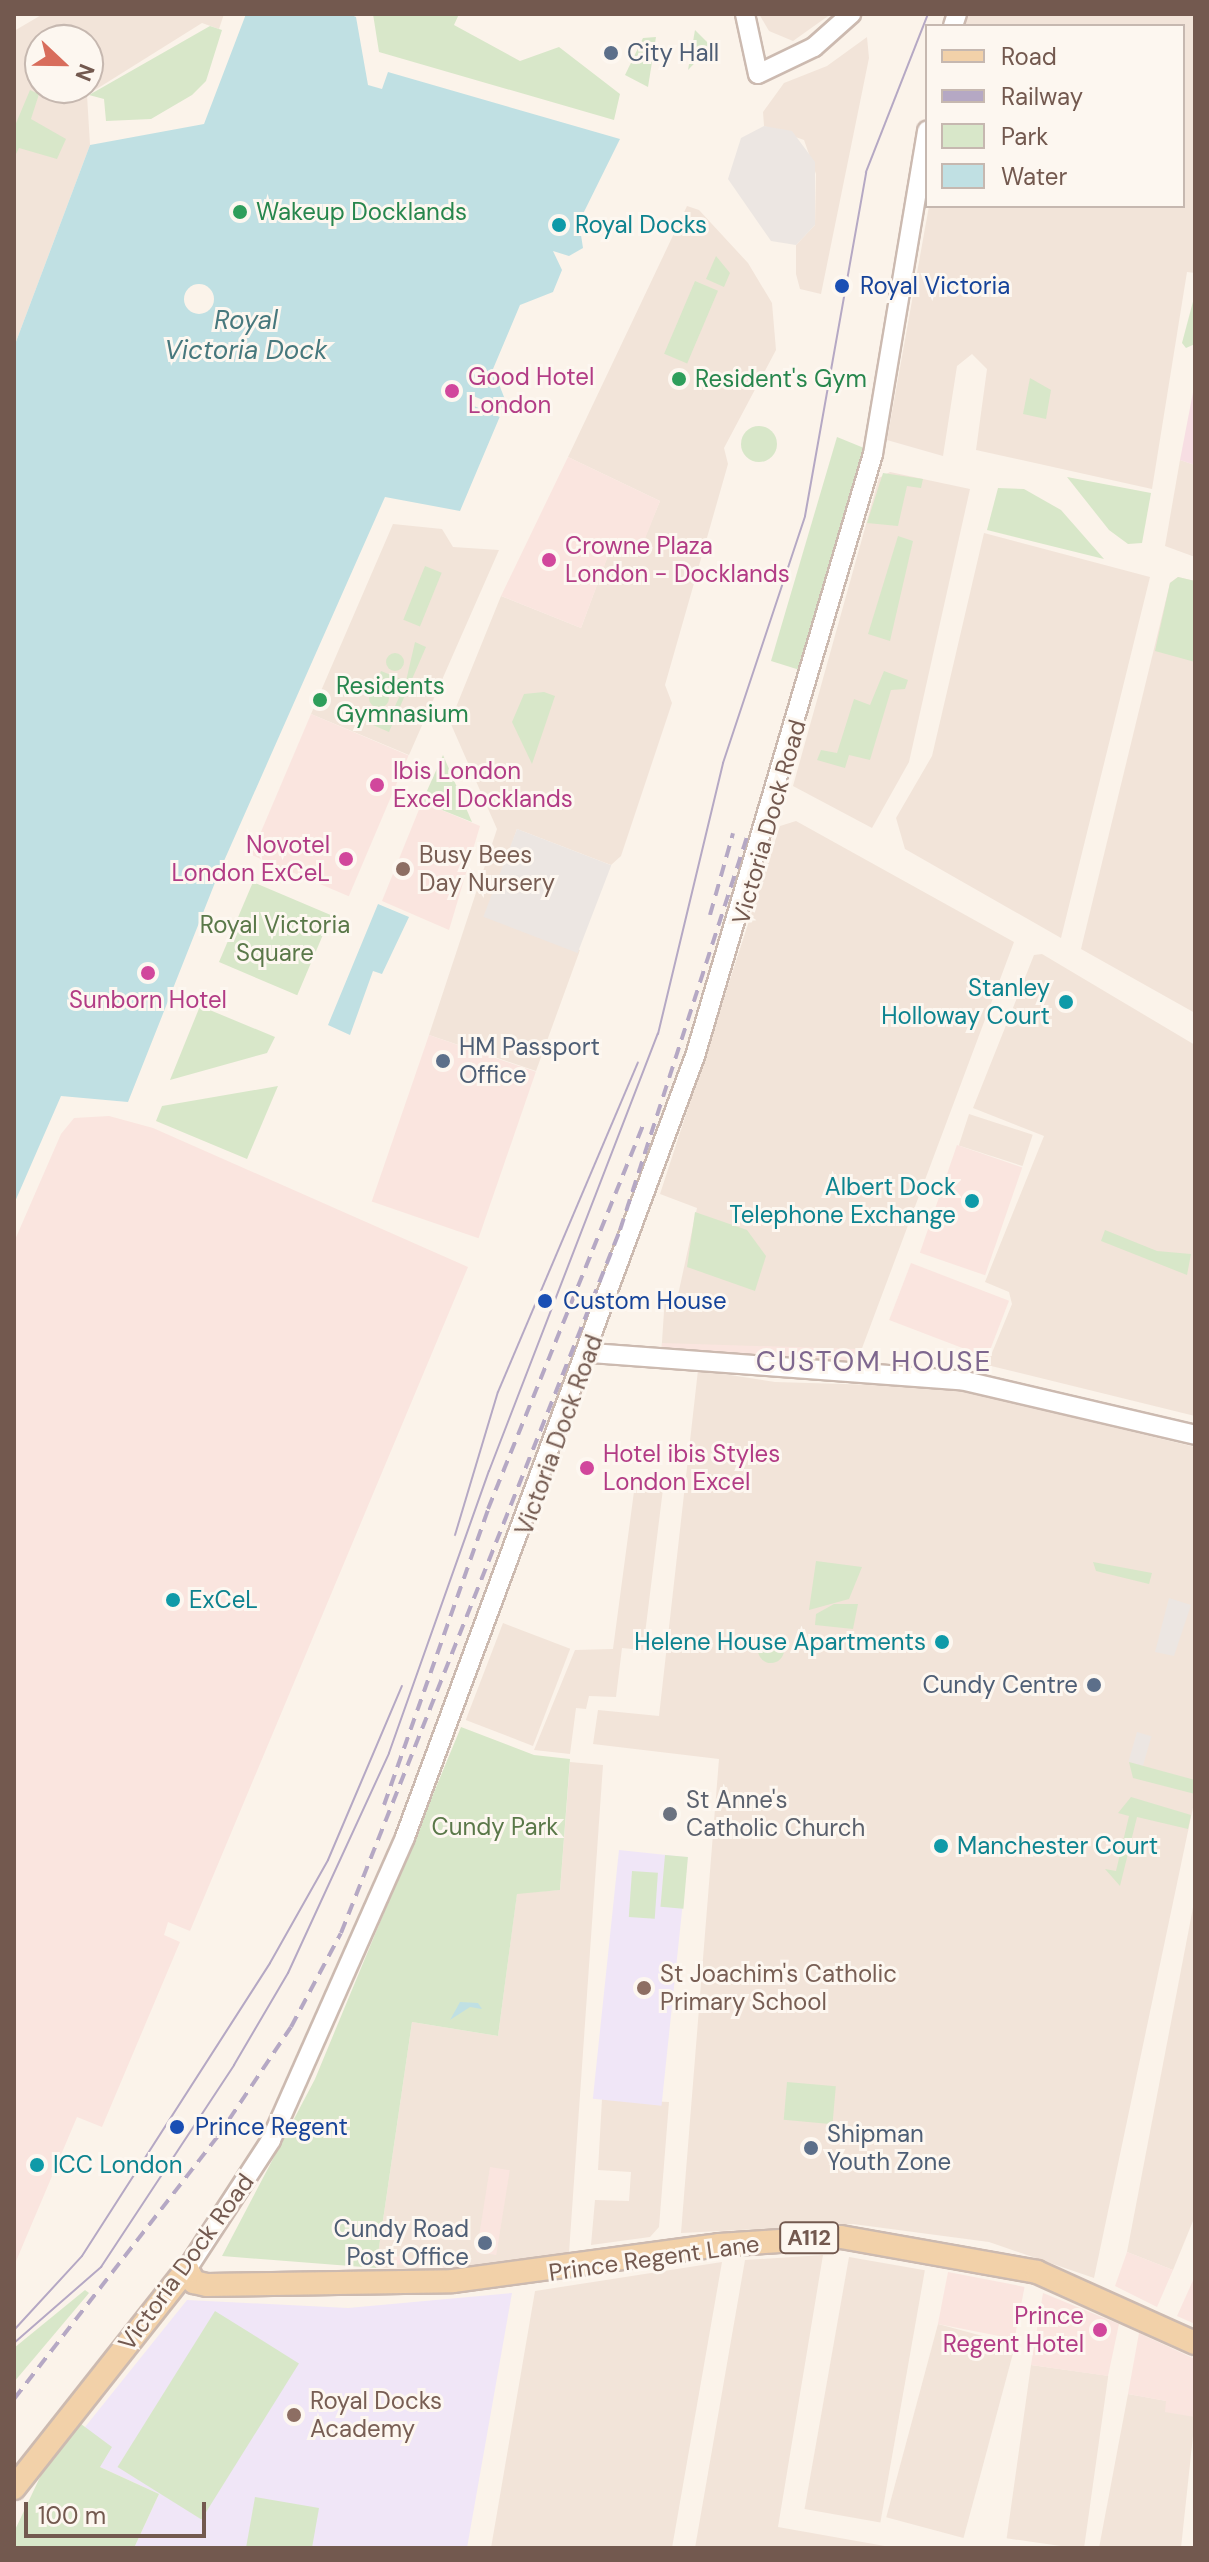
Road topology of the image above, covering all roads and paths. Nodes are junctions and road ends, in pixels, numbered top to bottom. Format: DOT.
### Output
graph roads {
  1 [pos="745,14"];
  2 [pos="851,14"];
  3 [pos="925,143"];
  4 [pos="590,1353"];
  5 [pos="1195,1435"];
  6 [pos="187,2269"];
  7 [pos="1195,2343"];
  8 [pos="14,2488"];
  1 -- 2 [label="street"];
  3 -- 4 [label="street, Victoria Dock Road"];
  4 -- 5 [label="street"];
  4 -- 6 [label="street, Victoria Dock Road"];
  6 -- 7 [label="main road, Prince Regent Lane / A112"];
  6 -- 8 [label="main road, Victoria Dock Road"];
}
